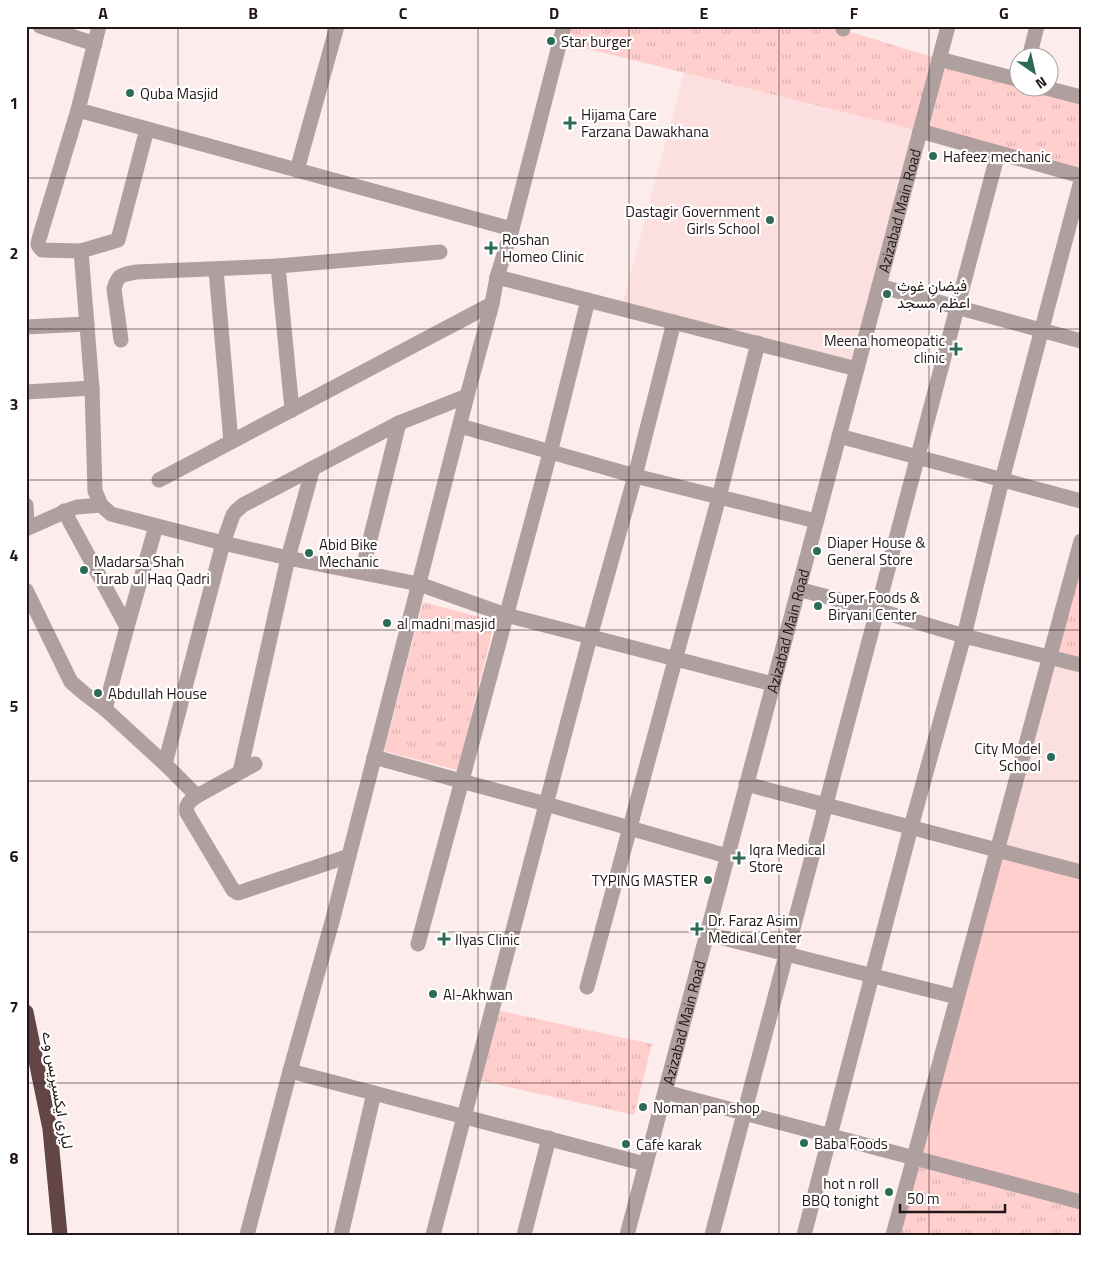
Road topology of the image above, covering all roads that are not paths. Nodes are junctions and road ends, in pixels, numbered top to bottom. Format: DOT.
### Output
graph roads {
  1 [pos="40,26"];
  2 [pos="99,26"];
  3 [pos="337,26"];
  4 [pos="564,26"];
  5 [pos="948,26"];
  6 [pos="1037,26"];
  7 [pos="95,44"];
  8 [pos="1031,48"];
  9 [pos="939,59"];
  10 [pos="1010,77"];
  11 [pos="1060,92"];
  12 [pos="1081,97"];
  13 [pos="78,110"];
  14 [pos="147,128"];
  15 [pos="920,131"];
  16 [pos="998,153"];
  17 [pos="296,170"];
  18 [pos="1081,176"];
  19 [pos="1081,181"];
  20 [pos="512,229"];
  21 [pos="81,251"];
  22 [pos="440,252"];
  23 [pos="278,266"];
  24 [pos="216,270"];
  25 [pos="498,277"];
  26 [pos="878,286"];
  27 [pos="588,300"];
  28 [pos="492,304"];
  29 [pos="957,308"];
  30 [pos="674,322"];
  31 [pos="87,324"];
  32 [pos="26,326"];
  33 [pos="1042,330"];
  34 [pos="120,340"];
  35 [pos="1081,341"];
  36 [pos="758,344"];
  37 [pos="857,369"];
  38 [pos="92,388"];
  39 [pos="26,392"];
  40 [pos="467,396"];
  41 [pos="292,410"];
  42 [pos="399,423"];
  43 [pos="460,426"];
  44 [pos="839,436"];
  45 [pos="231,442"];
  46 [pos="550,453"];
  47 [pos="917,457"];
  48 [pos="313,468"];
  49 [pos="635,476"];
  50 [pos="159,480"];
  51 [pos="1002,480"];
  52 [pos="719,497"];
  53 [pos="1081,501"];
  54 [pos="26,505"];
  55 [pos="101,505"];
  56 [pos="64,511"];
  57 [pos="816,520"];
  58 [pos="156,526"];
  59 [pos="27,528"];
  60 [pos="1081,541"];
  61 [pos="223,543"];
  62 [pos="288,558"];
  63 [pos="362,572"];
  64 [pos="419,584"];
  65 [pos="798,589"];
  66 [pos="26,590"];
  67 [pos="877,610"];
  68 [pos="506,615"];
  69 [pos="127,627"];
  70 [pos="964,636"];
  71 [pos="590,637"];
  72 [pos="1050,657"];
  73 [pos="675,659"];
  74 [pos="1081,665"];
  75 [pos="773,684"];
  76 [pos="105,709"];
  77 [pos="374,757"];
  78 [pos="165,764"];
  79 [pos="255,764"];
  80 [pos="240,772"];
  81 [pos="461,782"];
  82 [pos="746,784"];
  83 [pos="197,796"];
  84 [pos="546,804"];
  85 [pos="826,805"];
  86 [pos="911,827"];
  87 [pos="629,828"];
  88 [pos="996,850"];
  89 [pos="349,856"];
  90 [pos="727,856"];
  91 [pos="1081,872"];
  92 [pos="707,934"];
  93 [pos="418,944"];
  94 [pos="786,954"];
  95 [pos="872,975"];
  96 [pos="586,987"];
  97 [pos="957,997"];
  98 [pos="26,1012"];
  99 [pos="290,1071"];
  100 [pos="665,1092"];
  101 [pos="374,1093"];
  102 [pos="744,1113"];
  103 [pos="464,1116"];
  104 [pos="830,1136"];
  105 [pos="549,1138"];
  106 [pos="914,1158"];
  107 [pos="646,1164"];
  108 [pos="1081,1202"];
  109 [pos="60,1235"];
  110 [pos="247,1235"];
  111 [pos="341,1235"];
  112 [pos="433,1235"];
  113 [pos="524,1235"];
  114 [pos="627,1235"];
  115 [pos="712,1235"];
  116 [pos="804,1235"];
  117 [pos="893,1235"];
  1 -- 7 [label="street"];
  2 -- 7 [label="street"];
  3 -- 17 [label="street"];
  4 -- 20 [label="street"];
  5 -- 9 [label="street, Azizabad Main Road"];
  6 -- 8 [label="street"];
  7 -- 13 [label="street"];
  9 -- 10 [label="street"];
  9 -- 15 [label="street, Azizabad Main Road"];
  11 -- 12 [label="street"];
  13 -- 14 [label="street"];
  13 -- 21 [label="street"];
  14 -- 17 [label="street"];
  14 -- 21 [label="street"];
  15 -- 16 [label="street"];
  15 -- 26 [label="street, Azizabad Main Road"];
  16 -- 18 [label="street"];
  16 -- 29 [label="street"];
  17 -- 20 [label="street"];
  19 -- 33 [label="street"];
  20 -- 25 [label="street"];
  21 -- 31 [label="street"];
  22 -- 23 [label="street"];
  23 -- 24 [label="street"];
  23 -- 41 [label="street"];
  24 -- 34 [label="street"];
  24 -- 45 [label="street"];
  25 -- 27 [label="street"];
  25 -- 28 [label="street"];
  26 -- 29 [label="street"];
  26 -- 37 [label="street, Azizabad Main Road"];
  27 -- 30 [label="street"];
  27 -- 46 [label="street"];
  28 -- 40 [label="street"];
  28 -- 41 [label="street"];
  29 -- 33 [label="street"];
  29 -- 47 [label="street"];
  30 -- 36 [label="street"];
  30 -- 49 [label="street"];
  31 -- 32 [label="street"];
  31 -- 38 [label="street"];
  33 -- 35 [label="street"];
  33 -- 51 [label="street"];
  36 -- 37 [label="street"];
  36 -- 52 [label="street"];
  37 -- 44 [label="street, Azizabad Main Road"];
  38 -- 39 [label="street"];
  38 -- 55 [label="street"];
  40 -- 42 [label="street"];
  40 -- 43 [label="street"];
  41 -- 45 [label="street"];
  42 -- 48 [label="street"];
  42 -- 63 [label="street"];
  43 -- 46 [label="street"];
  43 -- 64 [label="street"];
  44 -- 47 [label="street"];
  44 -- 57 [label="street, Azizabad Main Road"];
  45 -- 50 [label="street"];
  46 -- 49 [label="street"];
  46 -- 68 [label="street"];
  47 -- 51 [label="street"];
  47 -- 67 [label="street"];
  48 -- 61 [label="street"];
  48 -- 62 [label="street"];
  49 -- 52 [label="street"];
  49 -- 71 [label="street"];
  51 -- 53 [label="street"];
  51 -- 70 [label="street"];
  52 -- 57 [label="street"];
  52 -- 73 [label="street"];
  54 -- 59 [label="street"];
  55 -- 56 [label="street"];
  55 -- 58 [label="street"];
  56 -- 59 [label="street"];
  56 -- 69 [label="street"];
  57 -- 65 [label="street, Azizabad Main Road"];
  58 -- 61 [label="street"];
  58 -- 69 [label="street"];
  60 -- 72 [label="street"];
  61 -- 62 [label="street"];
  61 -- 78 [label="street"];
  62 -- 63 [label="street"];
  62 -- 80 [label="street"];
  63 -- 64 [label="street"];
  64 -- 68 [label="street"];
  64 -- 77 [label="street"];
  65 -- 67 [label="street"];
  65 -- 75 [label="street, Azizabad Main Road"];
  66 -- 76 [label="street"];
  67 -- 70 [label="street"];
  67 -- 85 [label="street"];
  68 -- 71 [label="street"];
  68 -- 81 [label="street"];
  69 -- 76 [label="street"];
  70 -- 72 [label="street"];
  70 -- 86 [label="street"];
  71 -- 73 [label="street"];
  71 -- 84 [label="street"];
  72 -- 74 [label="street"];
  72 -- 88 [label="street"];
  73 -- 75 [label="street"];
  73 -- 87 [label="street"];
  75 -- 82 [label="street, Azizabad Main Road"];
  76 -- 78 [label="street"];
  77 -- 81 [label="street"];
  77 -- 89 [label="street"];
  78 -- 83 [label="street"];
  79 -- 80 [label="street"];
  80 -- 83 [label="street"];
  81 -- 84 [label="street"];
  81 -- 93 [label="street"];
  82 -- 85 [label="street"];
  82 -- 90 [label="street, Azizabad Main Road"];
  83 -- 89 [label="street"];
  84 -- 87 [label="street"];
  84 -- 103 [label="street"];
  85 -- 86 [label="street"];
  85 -- 94 [label="street"];
  86 -- 88 [label="street"];
  86 -- 95 [label="street"];
  87 -- 90 [label="street"];
  87 -- 96 [label="street"];
  88 -- 91 [label="street"];
  88 -- 97 [label="street"];
  89 -- 99 [label="street"];
  90 -- 92 [label="street, Azizabad Main Road"];
  92 -- 94 [label="street"];
  92 -- 100 [label="street, Azizabad Main Road"];
  94 -- 95 [label="street"];
  94 -- 102 [label="street"];
  95 -- 97 [label="street"];
  95 -- 104 [label="street"];
  97 -- 106 [label="street"];
  98 -- 109 [label="highway, لیاری ایکسپریس وے"];
  99 -- 101 [label="street"];
  99 -- 110 [label="street"];
  100 -- 102 [label="street"];
  100 -- 107 [label="street, Azizabad Main Road"];
  101 -- 103 [label="street"];
  101 -- 111 [label="street"];
  102 -- 104 [label="street"];
  102 -- 115 [label="street"];
  103 -- 105 [label="street"];
  103 -- 112 [label="street"];
  104 -- 106 [label="street"];
  104 -- 116 [label="street"];
  105 -- 107 [label="street"];
  105 -- 113 [label="street"];
  106 -- 108 [label="street"];
  106 -- 117 [label="street"];
  107 -- 114 [label="street, Azizabad Main Road"];
}
